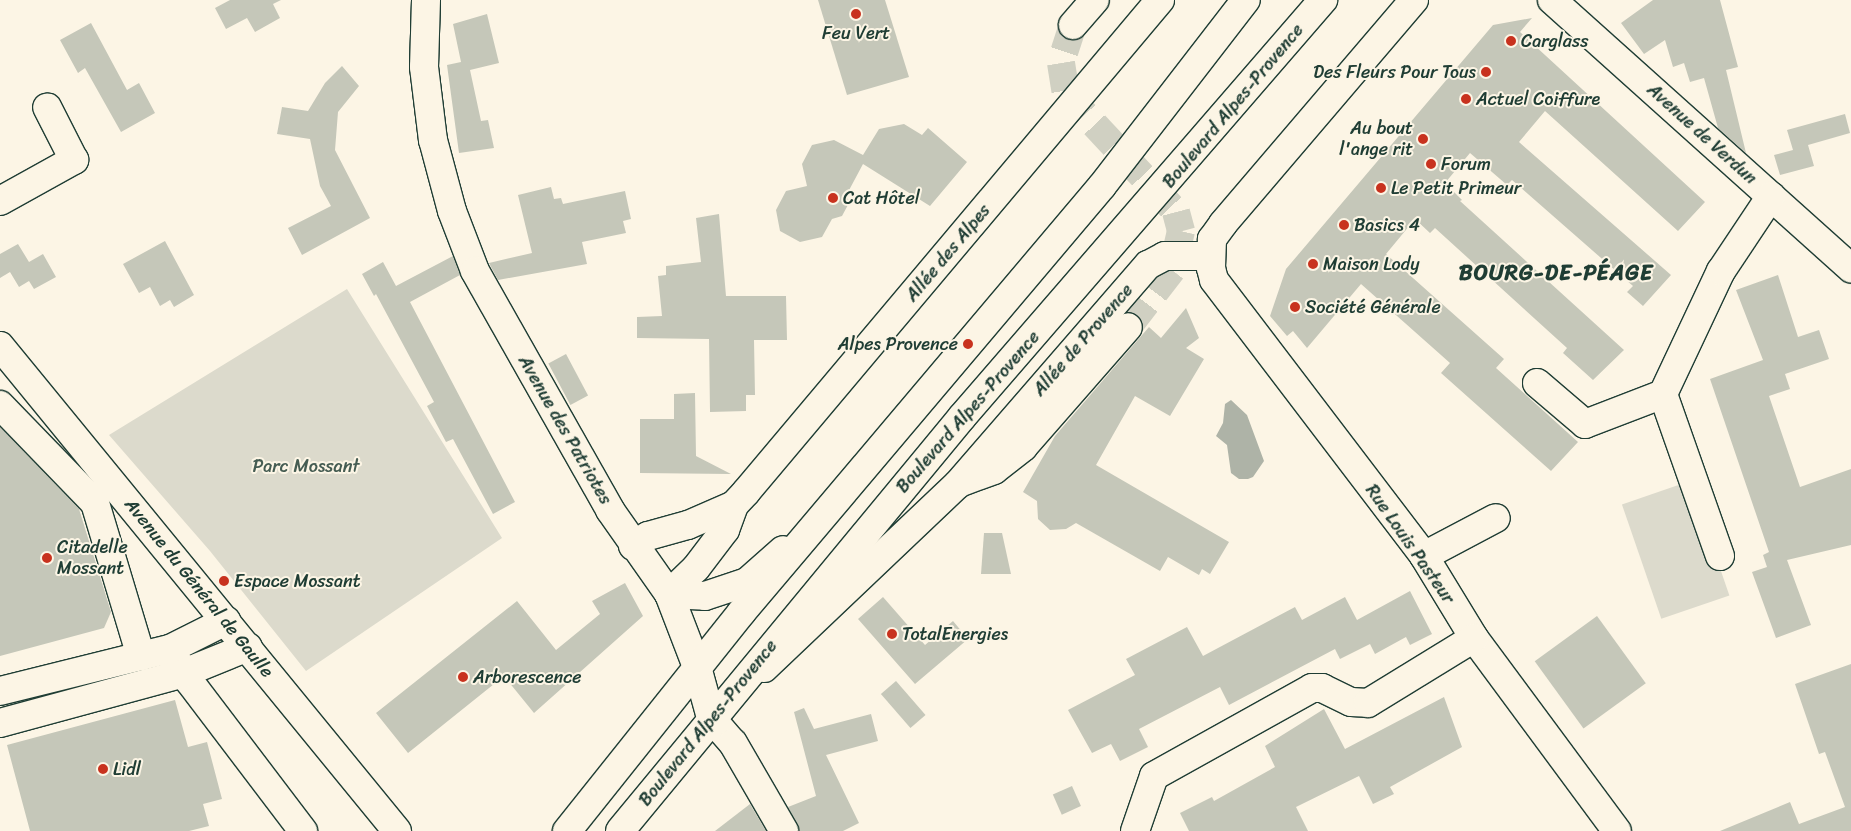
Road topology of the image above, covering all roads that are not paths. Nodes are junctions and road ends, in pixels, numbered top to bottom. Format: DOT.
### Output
graph roads {
  1 [pos="426,0"];
  2 [pos="1095,0"];
  3 [pos="1160,0"];
  4 [pos="1246,0"];
  5 [pos="1323,0"];
  6 [pos="1414,0"];
  7 [pos="1560,2"];
  8 [pos="1073,25"];
  9 [pos="47,107"];
  10 [pos="1771,196"];
  11 [pos="0,201"];
  12 [pos="1209,256"];
  13 [pos="1851,268"];
  14 [pos="1128,327"];
  15 [pos="0,346"];
  16 [pos="1537,383"];
  17 [pos="1663,394"];
  18 [pos="0,405"];
  19 [pos="958,484"];
  20 [pos="734,504"];
  21 [pos="821,518"];
  22 [pos="1496,518"];
  23 [pos="633,546"];
  24 [pos="1424,556"];
  25 [pos="1720,556"];
  26 [pos="669,594"];
  27 [pos="226,621"];
  28 [pos="1474,638"];
  29 [pos="248,647"];
  30 [pos="170,649"];
  31 [pos="141,656"];
  32 [pos="697,667"];
  33 [pos="184,673"];
  34 [pos="737,687"];
  35 [pos="0,691"];
  36 [pos="711,718"];
  37 [pos="0,723"];
  38 [pos="298,830"];
  39 [pos="398,831"];
  40 [pos="567,831"];
  41 [pos="620,831"];
  42 [pos="784,831"];
  43 [pos="1135,831"];
  44 [pos="1617,831"];
  1 -- 23 [label="street, Avenue des Patriotes"];
  2 -- 8 [label="street"];
  3 -- 20 [label="street, Allée des Alpes"];
  4 -- 21 [label="street"];
  5 -- 34 [label="street, Boulevard Alpes-Provence"];
  6 -- 12 [label="street"];
  7 -- 10 [label="street, Avenue de Verdun"];
  9 -- 11 [label="street"];
  10 -- 13 [label="street, Avenue de Verdun"];
  10 -- 17 [label="street"];
  12 -- 19 [label="street, Allée de Provence"];
  12 -- 24 [label="street, Rue Louis Pasteur"];
  14 -- 19 [label="street"];
  15 -- 27 [label="street, Avenue du Général de Gaulle"];
  16 -- 17 [label="street"];
  17 -- 25 [label="street"];
  18 -- 31 [label="street"];
  19 -- 34 [label="street, Allée de Provence"];
  20 -- 23 [label="street, Allée des Alpes"];
  20 -- 26 [label="street, Allée des Alpes"];
  21 -- 26 [label="street"];
  21 -- 32 [label="street"];
  22 -- 24 [label="street"];
  23 -- 26 [label="street, Avenue des Patriotes"];
  24 -- 28 [label="street, Rue Louis Pasteur"];
  26 -- 32 [label="street, Avenue des Patriotes"];
  27 -- 29 [label="street, Avenue du Général de Gaulle"];
  27 -- 30 [label="street"];
  28 -- 43 [label="street"];
  28 -- 44 [label="street, Rue Louis Pasteur"];
  29 -- 33 [label="street"];
  29 -- 39 [label="street, Avenue du Général de Gaulle"];
  30 -- 31 [label="street"];
  30 -- 33 [label="street"];
  31 -- 35 [label="street"];
  32 -- 36 [label="street, Avenue des Patriotes"];
  32 -- 40 [label="street"];
  33 -- 37 [label="street"];
  33 -- 38 [label="street"];
  34 -- 36 [label="street, Boulevard Alpes-Provence"];
  36 -- 41 [label="street, Boulevard Alpes-Provence"];
  36 -- 42 [label="street, Avenue des Patriotes"];
}
